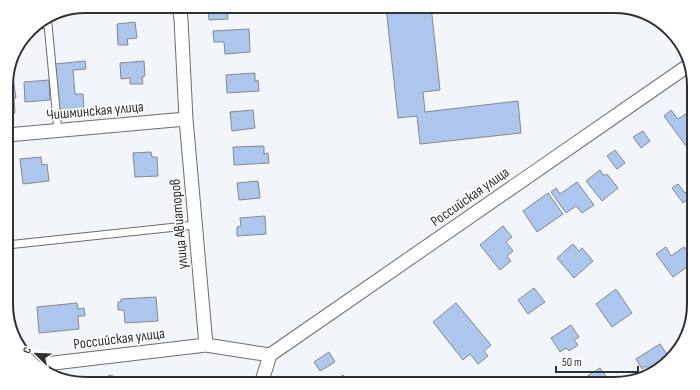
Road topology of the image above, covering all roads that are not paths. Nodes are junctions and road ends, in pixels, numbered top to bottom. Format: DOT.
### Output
graph roads {
  1 [pos="180,13"];
  2 [pos="47,24"];
  3 [pos="685,68"];
  4 [pos="186,119"];
  5 [pos="58,131"];
  6 [pos="13,135"];
  7 [pos="195,225"];
  8 [pos="13,244"];
  9 [pos="206,345"];
  10 [pos="270,355"];
  11 [pos="44,364"];
  12 [pos="263,377"];
  1 -- 4 [label="street, улица Авиаторов"];
  2 -- 5 [label="lane"];
  3 -- 10 [label="street, Российская улица"];
  4 -- 5 [label="street, Чишминская улица"];
  4 -- 7 [label="street, улица Авиаторов"];
  5 -- 6 [label="street, Чишминская улица"];
  7 -- 8 [label="lane"];
  7 -- 9 [label="street, улица Авиаторов"];
  9 -- 10 [label="street"];
  9 -- 11 [label="street, Российская улица"];
  10 -- 12 [label="street"];
}
